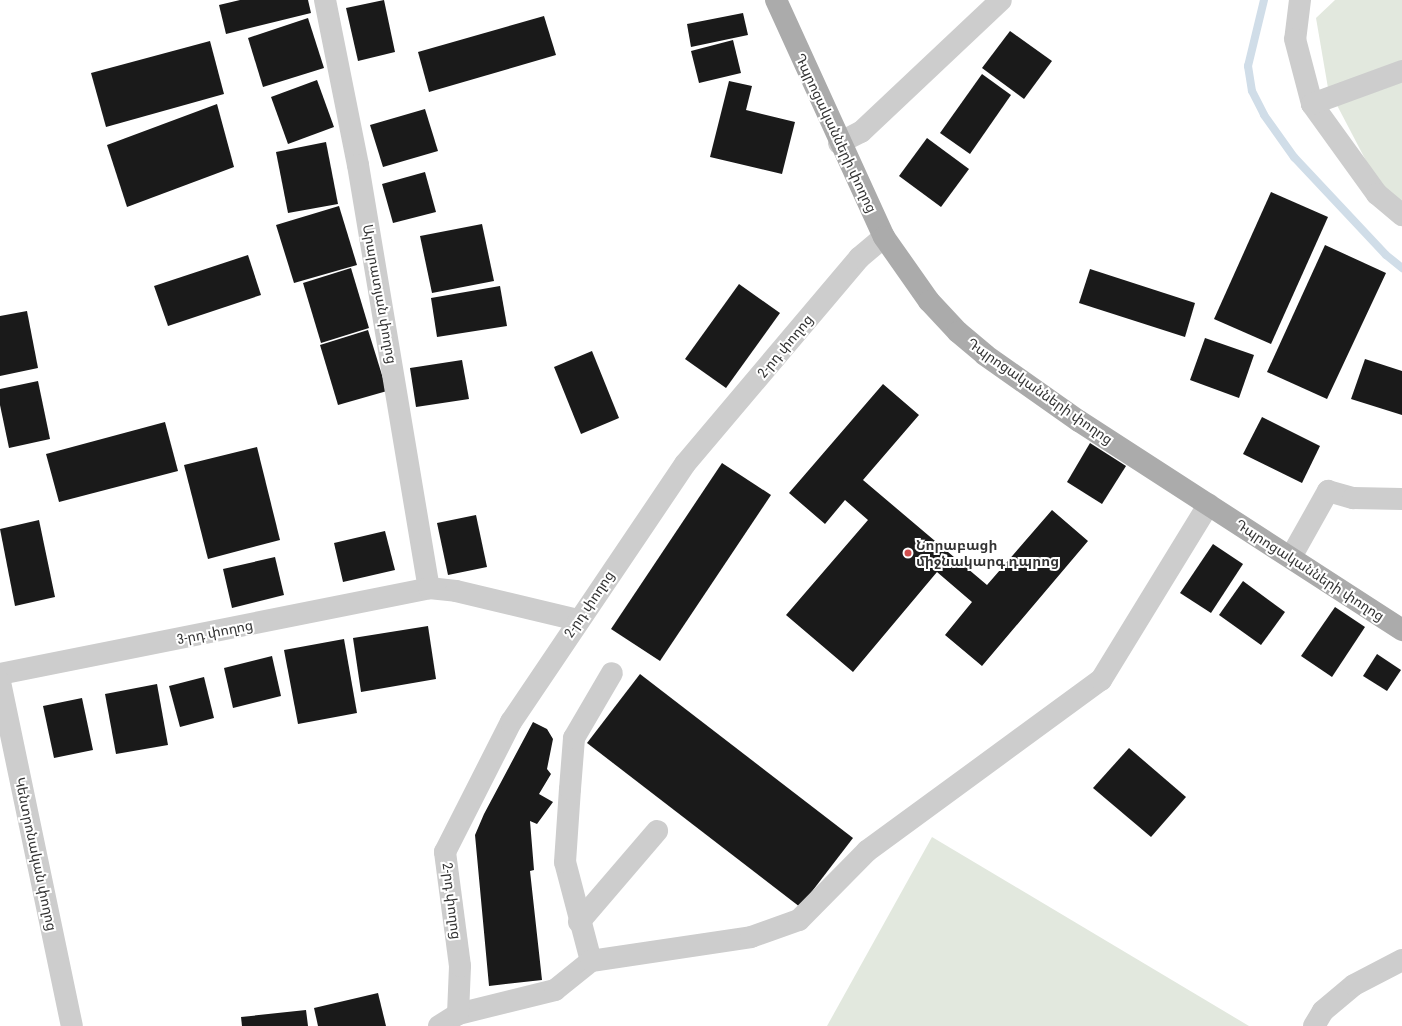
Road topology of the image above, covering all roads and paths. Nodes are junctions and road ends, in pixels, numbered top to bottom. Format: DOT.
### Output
graph roads {
  1 [pos="325,0"];
  2 [pos="776,0"];
  3 [pos="1001,0"];
  4 [pos="1300,0"];
  5 [pos="1402,70"];
  6 [pos="1312,104"];
  7 [pos="839,143"];
  8 [pos="1402,215"];
  9 [pos="884,237"];
  10 [pos="1402,499"];
  11 [pos="1209,504"];
  12 [pos="1291,557"];
  13 [pos="429,588"];
  14 [pos="578,620"];
  15 [pos="1402,630"];
  16 [pos="612,673"];
  17 [pos="0,674"];
  18 [pos="0,682"];
  19 [pos="657,831"];
  20 [pos="579,922"];
  21 [pos="1402,960"];
  22 [pos="591,961"];
  23 [pos="458,1014"];
  24 [pos="72,1026"];
  25 [pos="439,1026"];
  26 [pos="1314,1026"];
  1 -- 13 [label="street, Արարատյան փողոց"];
  2 -- 7 [label="main road, Դպրոցականների փողոց"];
  3 -- 7 [label="street"];
  4 -- 6 [label="street"];
  5 -- 6 [label="street"];
  6 -- 8 [label="street"];
  7 -- 9 [label="main road, Դպրոցականների փողոց"];
  9 -- 11 [label="main road, Դպրոցականների փողոց"];
  9 -- 14 [label="street, 2-րդ փողոց"];
  10 -- 12 [label="street"];
  11 -- 12 [label="main road, Դպրոցականների փողոց"];
  11 -- 22 [label="street"];
  12 -- 15 [label="main road, Դպրոցականների փողոց"];
  13 -- 14 [label="street, 3-րդ փողոց"];
  13 -- 17 [label="street, 3-րդ փողոց"];
  14 -- 23 [label="street, 2-րդ փողոց"];
  16 -- 20 [label="street"];
  18 -- 24 [label="street, Կենտրոնական փողոց"];
  19 -- 20 [label="street"];
  20 -- 22 [label="street"];
  21 -- 26 [label="street"];
  22 -- 23 [label="street"];
  23 -- 25 [label="street"];
}
